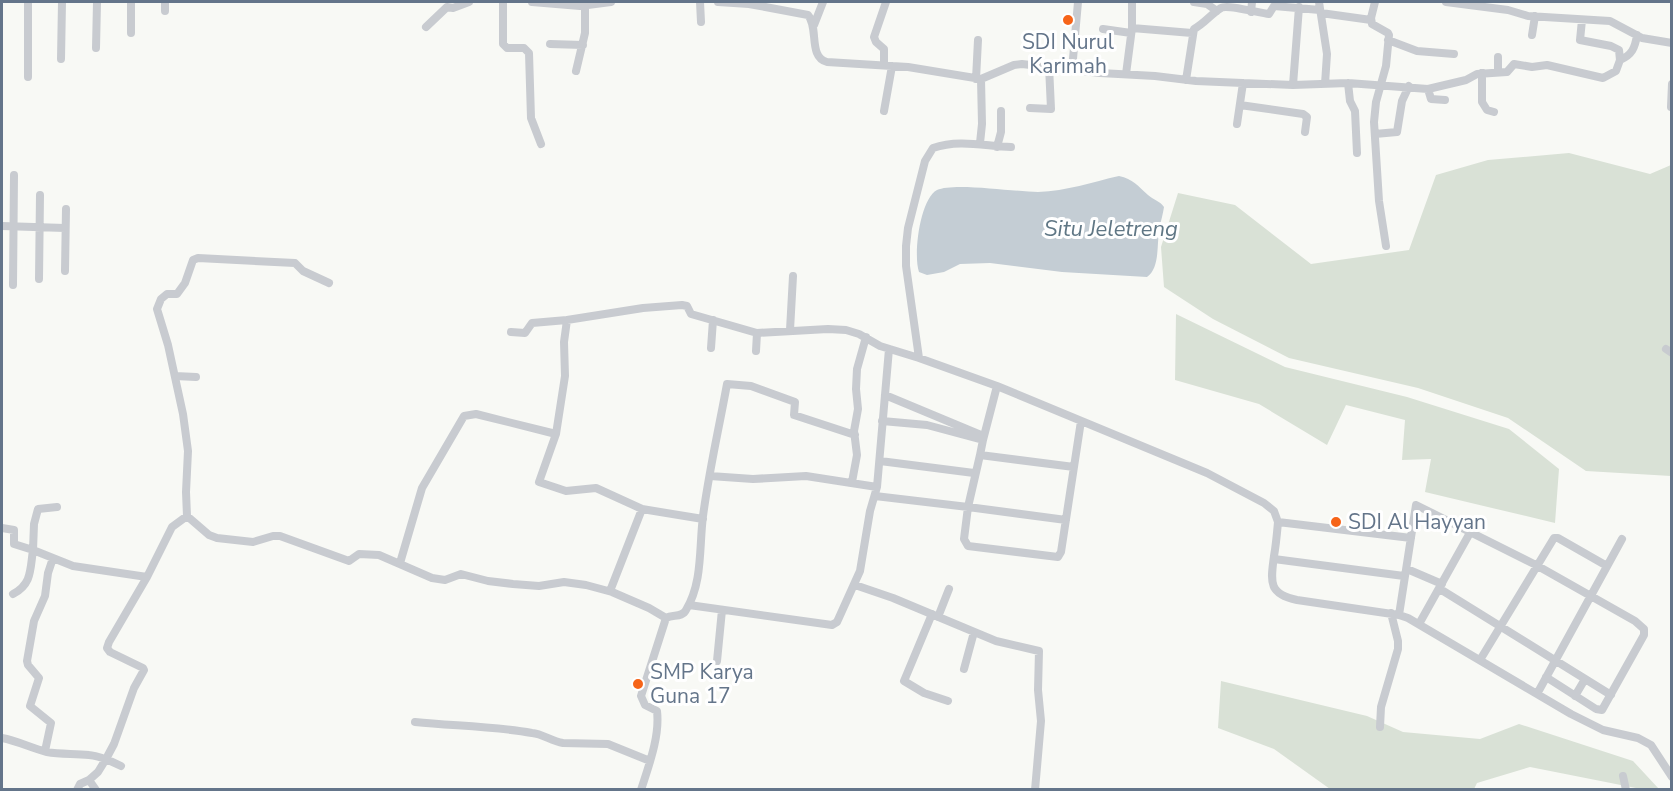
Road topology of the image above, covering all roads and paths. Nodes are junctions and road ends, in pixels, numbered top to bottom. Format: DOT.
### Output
graph roads {
  1 [pos="28,2"];
  2 [pos="62,2"];
  3 [pos="97,2"];
  4 [pos="131,2"];
  5 [pos="165,2"];
  6 [pos="469,2"];
  7 [pos="503,2"];
  8 [pos="532,2"];
  9 [pos="611,2"];
  10 [pos="700,2"];
  11 [pos="718,2"];
  12 [pos="823,2"];
  13 [pos="886,2"];
  14 [pos="1078,2"];
  15 [pos="1132,2"];
  16 [pos="1194,2"];
  17 [pos="1252,2"];
  18 [pos="1375,2"];
  19 [pos="1446,2"];
  20 [pos="1450,2"];
  21 [pos="447,4"];
  22 [pos="1275,4"];
  23 [pos="585,6"];
  24 [pos="1299,7"];
  25 [pos="1320,8"];
  26 [pos="165,11"];
  27 [pos="1217,11"];
  28 [pos="1251,12"];
  29 [pos="1535,16"];
  30 [pos="1371,20"];
  31 [pos="1582,20"];
  32 [pos="701,22"];
  33 [pos="814,25"];
  34 [pos="426,27"];
  35 [pos="1103,29"];
  36 [pos="1131,30"];
  37 [pos="131,33"];
  38 [pos="1192,33"];
  39 [pos="1532,35"];
  40 [pos="1637,35"];
  41 [pos="978,40"];
  42 [pos="1388,40"];
  43 [pos="1671,43"];
  44 [pos="550,44"];
  45 [pos="583,45"];
  46 [pos="96,48"];
  47 [pos="1454,54"];
  48 [pos="1498,57"];
  49 [pos="62,59"];
  50 [pos="1620,60"];
  51 [pos="888,66"];
  52 [pos="1049,66"];
  53 [pos="1072,70"];
  54 [pos="576,71"];
  55 [pos="1498,72"];
  56 [pos="1482,73"];
  57 [pos="1125,74"];
  58 [pos="28,77"];
  59 [pos="978,79"];
  60 [pos="1186,80"];
  61 [pos="1244,83"];
  62 [pos="1348,83"];
  63 [pos="1325,84"];
  64 [pos="1671,84"];
  65 [pos="1293,85"];
  66 [pos="1381,85"];
  67 [pos="1409,86"];
  68 [pos="1428,88"];
  69 [pos="1445,100"];
  70 [pos="1240,105"];
  71 [pos="1671,107"];
  72 [pos="1030,108"];
  73 [pos="884,111"];
  74 [pos="1001,111"];
  75 [pos="1494,112"];
  76 [pos="1236,124"];
  77 [pos="1305,132"];
  78 [pos="1375,134"];
  79 [pos="980,143"];
  80 [pos="541,144"];
  81 [pos="997,147"];
  82 [pos="1011,147"];
  83 [pos="1357,153"];
  84 [pos="14,175"];
  85 [pos="40,195"];
  86 [pos="66,209"];
  87 [pos="2,226"];
  88 [pos="14,226"];
  89 [pos="39,226"];
  90 [pos="65,228"];
  91 [pos="1386,246"];
  92 [pos="64,271"];
  93 [pos="793,276"];
  94 [pos="39,279"];
  95 [pos="329,283"];
  96 [pos="13,285"];
  97 [pos="567,320"];
  98 [pos="713,320"];
  99 [pos="790,330"];
  100 [pos="511,332"];
  101 [pos="757,333"];
  102 [pos="866,337"];
  103 [pos="711,348"];
  104 [pos="890,349"];
  105 [pos="756,351"];
  106 [pos="919,358"];
  107 [pos="175,376"];
  108 [pos="196,377"];
  109 [pos="997,386"];
  110 [pos="885,395"];
  111 [pos="882,421"];
  112 [pos="1081,421"];
  113 [pos="556,434"];
  114 [pos="855,435"];
  115 [pos="984,438"];
  116 [pos="980,455"];
  117 [pos="880,461"];
  118 [pos="1074,467"];
  119 [pos="974,473"];
  120 [pos="710,476"];
  121 [pos="852,482"];
  122 [pos="877,487"];
  123 [pos="874,496"];
  124 [pos="57,507"];
  125 [pos="968,507"];
  126 [pos="642,509"];
  127 [pos="187,516"];
  128 [pos="703,519"];
  129 [pos="1066,520"];
  130 [pos="1278,522"];
  131 [pos="2,528"];
  132 [pos="1471,531"];
  133 [pos="1411,538"];
  134 [pos="1622,539"];
  135 [pos="33,550"];
  136 [pos="52,558"];
  137 [pos="1274,559"];
  138 [pos="400,563"];
  139 [pos="1536,565"];
  140 [pos="1607,566"];
  141 [pos="1406,573"];
  142 [pos="147,577"];
  143 [pos="855,585"];
  144 [pos="1441,586"];
  145 [pos="949,589"];
  146 [pos="610,591"];
  147 [pos="13,594"];
  148 [pos="1591,596"];
  149 [pos="689,605"];
  150 [pos="722,610"];
  151 [pos="1395,614"];
  152 [pos="935,616"];
  153 [pos="666,618"];
  154 [pos="1419,624"];
  155 [pos="1500,626"];
  156 [pos="974,632"];
  157 [pos="1480,660"];
  158 [pos="1556,660"];
  159 [pos="717,661"];
  160 [pos="964,669"];
  161 [pos="1546,677"];
  162 [pos="1585,679"];
  163 [pos="1537,694"];
  164 [pos="1611,695"];
  165 [pos="1575,696"];
  166 [pos="948,701"];
  167 [pos="415,722"];
  168 [pos="1380,727"];
  169 [pos="2,738"];
  170 [pos="45,751"];
  171 [pos="106,759"];
  172 [pos="650,761"];
  173 [pos="1668,764"];
  174 [pos="121,766"];
  175 [pos="1623,776"];
  176 [pos="1671,777"];
  177 [pos="89,780"];
  178 [pos="77,789"];
  179 [pos="96,789"];
  180 [pos="641,789"];
  181 [pos="1035,789"];
  182 [pos="1626,789"];
  1 -- 58 [label="street"];
  2 -- 49 [label="street"];
  3 -- 46 [label="street"];
  4 -- 37 [label="street"];
  5 -- 26 [label="street"];
  6 -- 21 [label="street"];
  7 -- 80 [label="street"];
  8 -- 23 [label="street"];
  9 -- 23 [label="street"];
  10 -- 32 [label="street"];
  11 -- 33 [label="street"];
  12 -- 33 [label="street"];
  13 -- 51 [label="street"];
  14 -- 53 [label="street"];
  15 -- 36 [label="street"];
  16 -- 27 [label="street"];
  17 -- 28 [label="street"];
  18 -- 30 [label="street"];
  19 -- 20 [label="street"];
  20 -- 29 [label="street"];
  21 -- 34 [label="street"];
  22 -- 24 [label="street"];
  22 -- 28 [label="street"];
  23 -- 45 [label="street"];
  24 -- 25 [label="street"];
  24 -- 65 [label="street"];
  25 -- 30 [label="street"];
  25 -- 63 [label="street"];
  27 -- 28 [label="street"];
  27 -- 38 [label="street"];
  29 -- 31 [label="street"];
  29 -- 39 [label="street"];
  30 -- 42 [label="street"];
  31 -- 40 [label="street"];
  31 -- 50 [label="street"];
  33 -- 51 [label="street"];
  35 -- 36 [label="street"];
  36 -- 38 [label="street"];
  36 -- 57 [label="street"];
  38 -- 60 [label="street"];
  40 -- 43 [label="street"];
  40 -- 50 [label="street"];
  41 -- 59 [label="street"];
  42 -- 47 [label="street"];
  42 -- 66 [label="street"];
  44 -- 45 [label="street"];
  45 -- 54 [label="street"];
  48 -- 55 [label="street"];
  50 -- 55 [label="street"];
  51 -- 59 [label="street"];
  51 -- 73 [label="street"];
  52 -- 53 [label="street"];
  52 -- 59 [label="street"];
  52 -- 72 [label="street"];
  53 -- 57 [label="street"];
  55 -- 56 [label="street"];
  56 -- 68 [label="street"];
  56 -- 75 [label="street"];
  57 -- 60 [label="street"];
  59 -- 79 [label="street"];
  60 -- 61 [label="street"];
  61 -- 65 [label="street"];
  61 -- 70 [label="street"];
  62 -- 63 [label="street"];
  62 -- 66 [label="street"];
  62 -- 83 [label="street"];
  63 -- 65 [label="street"];
  64 -- 71 [label="street"];
  66 -- 67 [label="street"];
  66 -- 78 [label="street"];
  67 -- 68 [label="street"];
  67 -- 78 [label="street"];
  68 -- 69 [label="street"];
  70 -- 76 [label="street"];
  70 -- 77 [label="street"];
  74 -- 81 [label="street"];
  78 -- 91 [label="street"];
  79 -- 81 [label="street"];
  79 -- 106 [label="street"];
  81 -- 82 [label="street"];
  84 -- 88 [label="street"];
  85 -- 89 [label="street"];
  86 -- 90 [label="street"];
  87 -- 88 [label="street"];
  88 -- 89 [label="street"];
  88 -- 96 [label="street"];
  89 -- 90 [label="street"];
  89 -- 94 [label="street"];
  90 -- 92 [label="street"];
  93 -- 99 [label="street"];
  95 -- 107 [label="street"];
  97 -- 98 [label="street"];
  97 -- 100 [label="street"];
  97 -- 113 [label="street"];
  98 -- 101 [label="street"];
  98 -- 103 [label="street"];
  99 -- 101 [label="street"];
  99 -- 102 [label="street"];
  101 -- 105 [label="street"];
  102 -- 104 [label="street"];
  102 -- 114 [label="street"];
  104 -- 106 [label="street"];
  104 -- 110 [label="street"];
  106 -- 109 [label="street"];
  107 -- 108 [label="street"];
  107 -- 127 [label="street"];
  109 -- 112 [label="street"];
  109 -- 115 [label="street"];
  110 -- 111 [label="street"];
  110 -- 115 [label="street"];
  111 -- 115 [label="street"];
  111 -- 117 [label="street"];
  112 -- 118 [label="street"];
  112 -- 130 [label="street"];
  113 -- 126 [label="street"];
  113 -- 138 [label="street"];
  114 -- 120 [label="street"];
  114 -- 121 [label="street"];
  115 -- 116 [label="street"];
  116 -- 118 [label="street"];
  116 -- 119 [label="street"];
  117 -- 119 [label="street"];
  117 -- 122 [label="street"];
  118 -- 129 [label="street"];
  119 -- 125 [label="street"];
  120 -- 121 [label="street"];
  120 -- 128 [label="street"];
  121 -- 122 [label="street"];
  122 -- 123 [label="street"];
  123 -- 125 [label="street"];
  123 -- 143 [label="street"];
  124 -- 135 [label="street"];
  125 -- 129 [label="street"];
  125 -- 129 [label="street"];
  126 -- 128 [label="street"];
  126 -- 146 [label="street"];
  127 -- 138 [label="street"];
  127 -- 142 [label="street"];
  128 -- 149 [label="street"];
  130 -- 133 [label="street"];
  130 -- 137 [label="street"];
  131 -- 135 [label="street"];
  132 -- 133 [label="street"];
  132 -- 139 [label="street"];
  132 -- 144 [label="street"];
  133 -- 141 [label="street"];
  134 -- 140 [label="street"];
  135 -- 136 [label="street"];
  135 -- 147 [label="street"];
  136 -- 142 [label="street"];
  136 -- 170 [label="street"];
  137 -- 141 [label="street"];
  137 -- 151 [label="street"];
  138 -- 146 [label="street"];
  139 -- 140 [label="street"];
  139 -- 148 [label="street"];
  139 -- 155 [label="street"];
  140 -- 148 [label="street"];
  141 -- 144 [label="street"];
  141 -- 151 [label="street"];
  142 -- 171 [label="street"];
  143 -- 150 [label="street"];
  143 -- 152 [label="street"];
  144 -- 154 [label="street"];
  144 -- 155 [label="street"];
  145 -- 152 [label="street"];
  146 -- 153 [label="street"];
  148 -- 158 [label="street"];
  148 -- 164 [label="street"];
  149 -- 150 [label="street"];
  149 -- 153 [label="street"];
  150 -- 159 [label="street"];
  151 -- 154 [label="street"];
  151 -- 168 [label="street"];
  152 -- 156 [label="street"];
  152 -- 166 [label="street"];
  153 -- 172 [label="street"];
  154 -- 157 [label="street"];
  155 -- 157 [label="street"];
  155 -- 158 [label="street"];
  156 -- 160 [label="street"];
  156 -- 181 [label="street"];
  157 -- 163 [label="street"];
  158 -- 161 [label="street"];
  158 -- 162 [label="street"];
  161 -- 163 [label="street"];
  161 -- 165 [label="street"];
  162 -- 164 [label="street"];
  162 -- 165 [label="street"];
  163 -- 173 [label="street"];
  164 -- 165 [label="street"];
  167 -- 172 [label="street"];
  169 -- 170 [label="street"];
  170 -- 171 [label="street"];
  171 -- 174 [label="street"];
  171 -- 177 [label="street"];
  172 -- 180 [label="street"];
  173 -- 176 [label="street"];
  175 -- 182 [label="street"];
  177 -- 178 [label="street"];
  177 -- 179 [label="street"];
}
